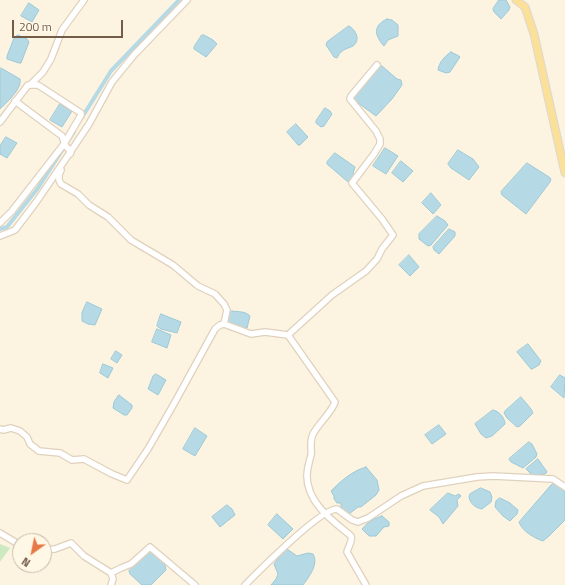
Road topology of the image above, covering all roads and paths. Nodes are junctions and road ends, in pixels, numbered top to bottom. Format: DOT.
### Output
graph roads {
  1 [pos="84,0"];
  2 [pos="187,0"];
  3 [pos="516,0"];
  4 [pos="377,65"];
  5 [pos="30,85"];
  6 [pos="16,102"];
  7 [pos="0,122"];
  8 [pos="64,143"];
  9 [pos="69,151"];
  10 [pos="565,174"];
  11 [pos="0,223"];
  12 [pos="0,236"];
  13 [pos="224,324"];
  14 [pos="288,335"];
  15 [pos="0,429"];
  16 [pos="565,487"];
  17 [pos="325,514"];
  18 [pos="0,533"];
  19 [pos="12,540"];
  20 [pos="52,549"];
  21 [pos="111,573"];
  22 [pos="111,585"];
  23 [pos="195,585"];
  24 [pos="245,585"];
  25 [pos="366,585"];
  1 -- 5 [label="street"];
  2 -- 9 [label="street"];
  3 -- 10 [label="main road"];
  4 -- 14 [label="street"];
  5 -- 6 [label="street"];
  5 -- 8 [label="street"];
  6 -- 7 [label="street"];
  6 -- 8 [label="street"];
  8 -- 9 [label="street"];
  8 -- 11 [label="street"];
  9 -- 12 [label="street"];
  9 -- 13 [label="street"];
  13 -- 14 [label="street"];
  13 -- 15 [label="street"];
  14 -- 17 [label="street"];
  16 -- 17 [label="street"];
  17 -- 24 [label="street"];
  17 -- 25 [label="street"];
  18 -- 19 [label="street"];
  20 -- 21 [label="street"];
  21 -- 22 [label="street"];
  21 -- 23 [label="street"];
}
